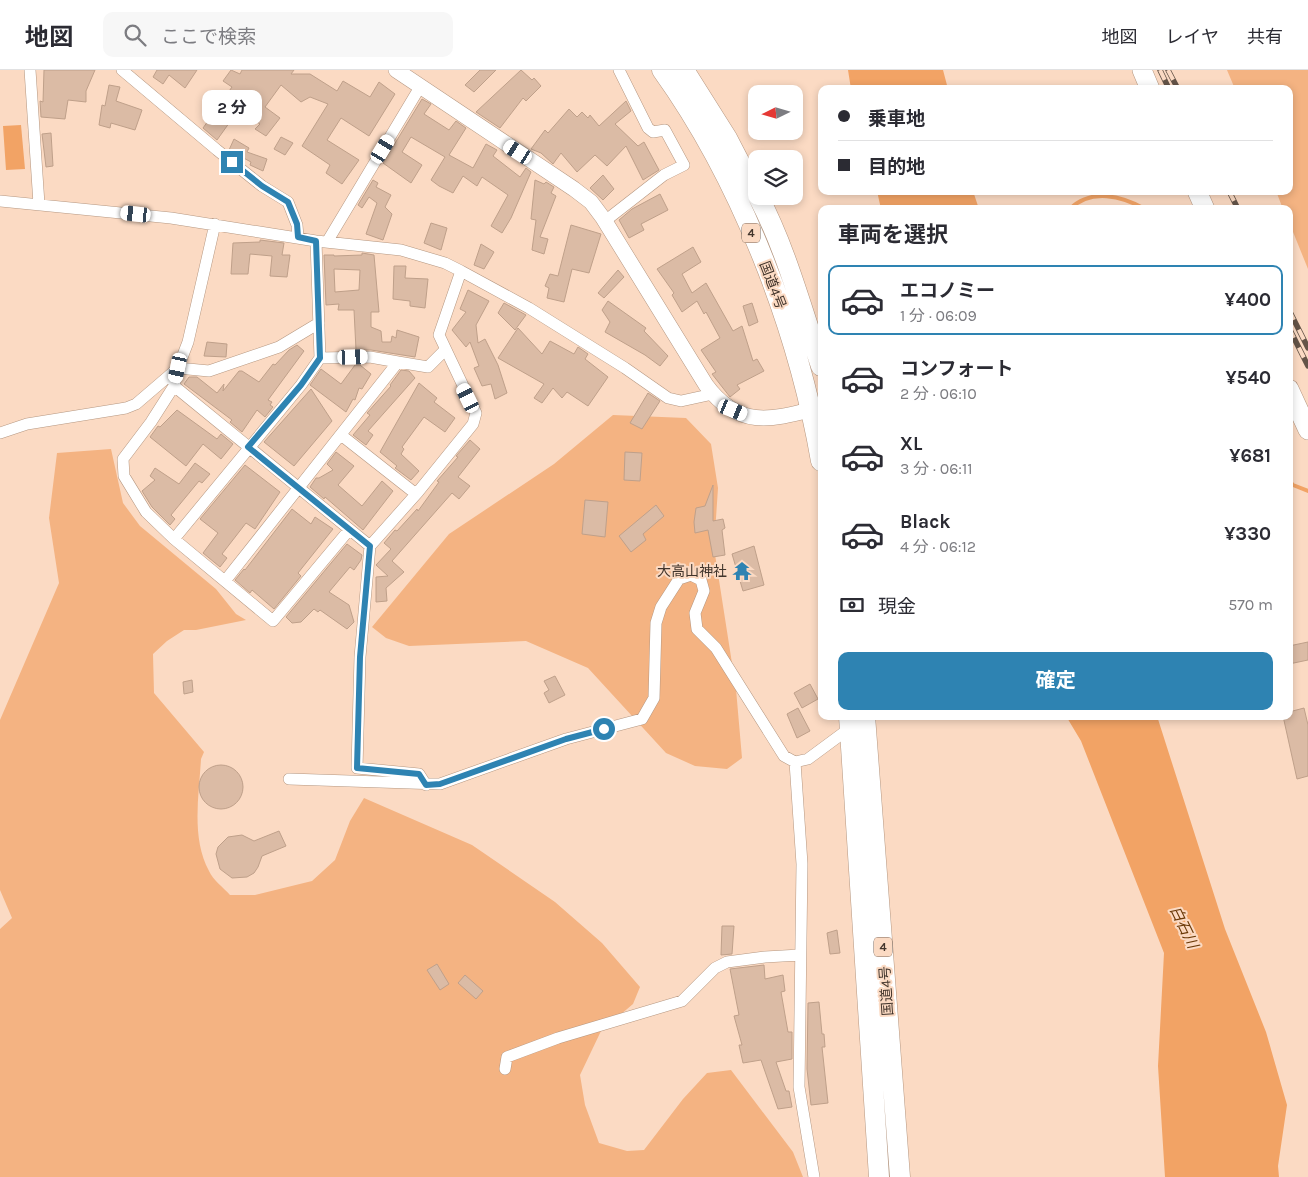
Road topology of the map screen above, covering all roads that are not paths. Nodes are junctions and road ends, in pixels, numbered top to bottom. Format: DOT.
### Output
graph roads {
  1 [pos="30,70"];
  2 [pos="122,70"];
  3 [pos="396,70"];
  4 [pos="619,70"];
  5 [pos="662,70"];
  6 [pos="684,70"];
  7 [pos="1142,70"];
  8 [pos="1148,85"];
  9 [pos="420,87"];
  10 [pos="748,178"];
  11 [pos="0,201"];
  12 [pos="39,204"];
  13 [pos="762,205"];
  14 [pos="605,221"];
  15 [pos="215,224"];
  16 [pos="298,237"];
  17 [pos="322,242"];
  18 [pos="461,271"];
  19 [pos="319,322"];
  20 [pos="445,350"];
  21 [pos="818,357"];
  22 [pos="320,358"];
  23 [pos="398,362"];
  24 [pos="178,368"];
  25 [pos="174,386"];
  26 [pos="713,394"];
  27 [pos="1293,397"];
  28 [pos="816,408"];
  29 [pos="818,429"];
  30 [pos="1308,430"];
  31 [pos="0,433"];
  32 [pos="341,435"];
  33 [pos="248,447"];
  34 [pos="299,487"];
  35 [pos="416,494"];
  36 [pos="349,530"];
  37 [pos="174,539"];
  38 [pos="370,546"];
  39 [pos="225,581"];
  40 [pos="855,720"];
  41 [pos="796,762"];
  42 [pos="288,779"];
  43 [pos="426,785"];
  44 [pos="800,955"];
  45 [pos="505,1069"];
  46 [pos="814,1177"];
  47 [pos="879,1177"];
  48 [pos="900,1177"];
  1 -- 12 [label="street"];
  2 -- 16 [label="street"];
  3 -- 9 [label="street"];
  4 -- 14 [label="street"];
  5 -- 28 [label="highway, 国道4号 / 4"];
  6 -- 10 [label="highway, 国道4号 / 4"];
  7 -- 8 [label="main road"];
  9 -- 14 [label="street"];
  9 -- 17 [label="street"];
  11 -- 12 [label="street"];
  12 -- 15 [label="street"];
  13 -- 21 [label="highway, 国道4号 / 4"];
  14 -- 26 [label="street"];
  15 -- 16 [label="street"];
  15 -- 24 [label="street"];
  16 -- 17 [label="street"];
  17 -- 18 [label="street"];
  17 -- 19 [label="street"];
  18 -- 20 [label="street"];
  18 -- 26 [label="street"];
  19 -- 22 [label="street"];
  19 -- 24 [label="street"];
  20 -- 23 [label="street"];
  20 -- 35 [label="street"];
  22 -- 23 [label="street"];
  22 -- 33 [label="street"];
  23 -- 32 [label="street"];
  24 -- 25 [label="street"];
  24 -- 31 [label="street"];
  25 -- 33 [label="street"];
  25 -- 37 [label="street"];
  26 -- 28 [label="street"];
  27 -- 30 [label="main road"];
  28 -- 29 [label="highway, 国道4号 / 4"];
  32 -- 34 [label="street"];
  32 -- 35 [label="street"];
  33 -- 34 [label="street"];
  33 -- 37 [label="street"];
  34 -- 36 [label="street"];
  34 -- 39 [label="street"];
  35 -- 38 [label="street"];
  36 -- 38 [label="street"];
  36 -- 39 [label="street"];
  37 -- 39 [label="street"];
  38 -- 43 [label="street"];
  40 -- 41 [label="street"];
  40 -- 47 [label="highway, 国道4号 / 4"];
  40 -- 48 [label="highway, 国道4号 / 4"];
  41 -- 43 [label="street"];
  41 -- 44 [label="street"];
  42 -- 43 [label="street"];
  44 -- 45 [label="street"];
  44 -- 46 [label="street"];
}
